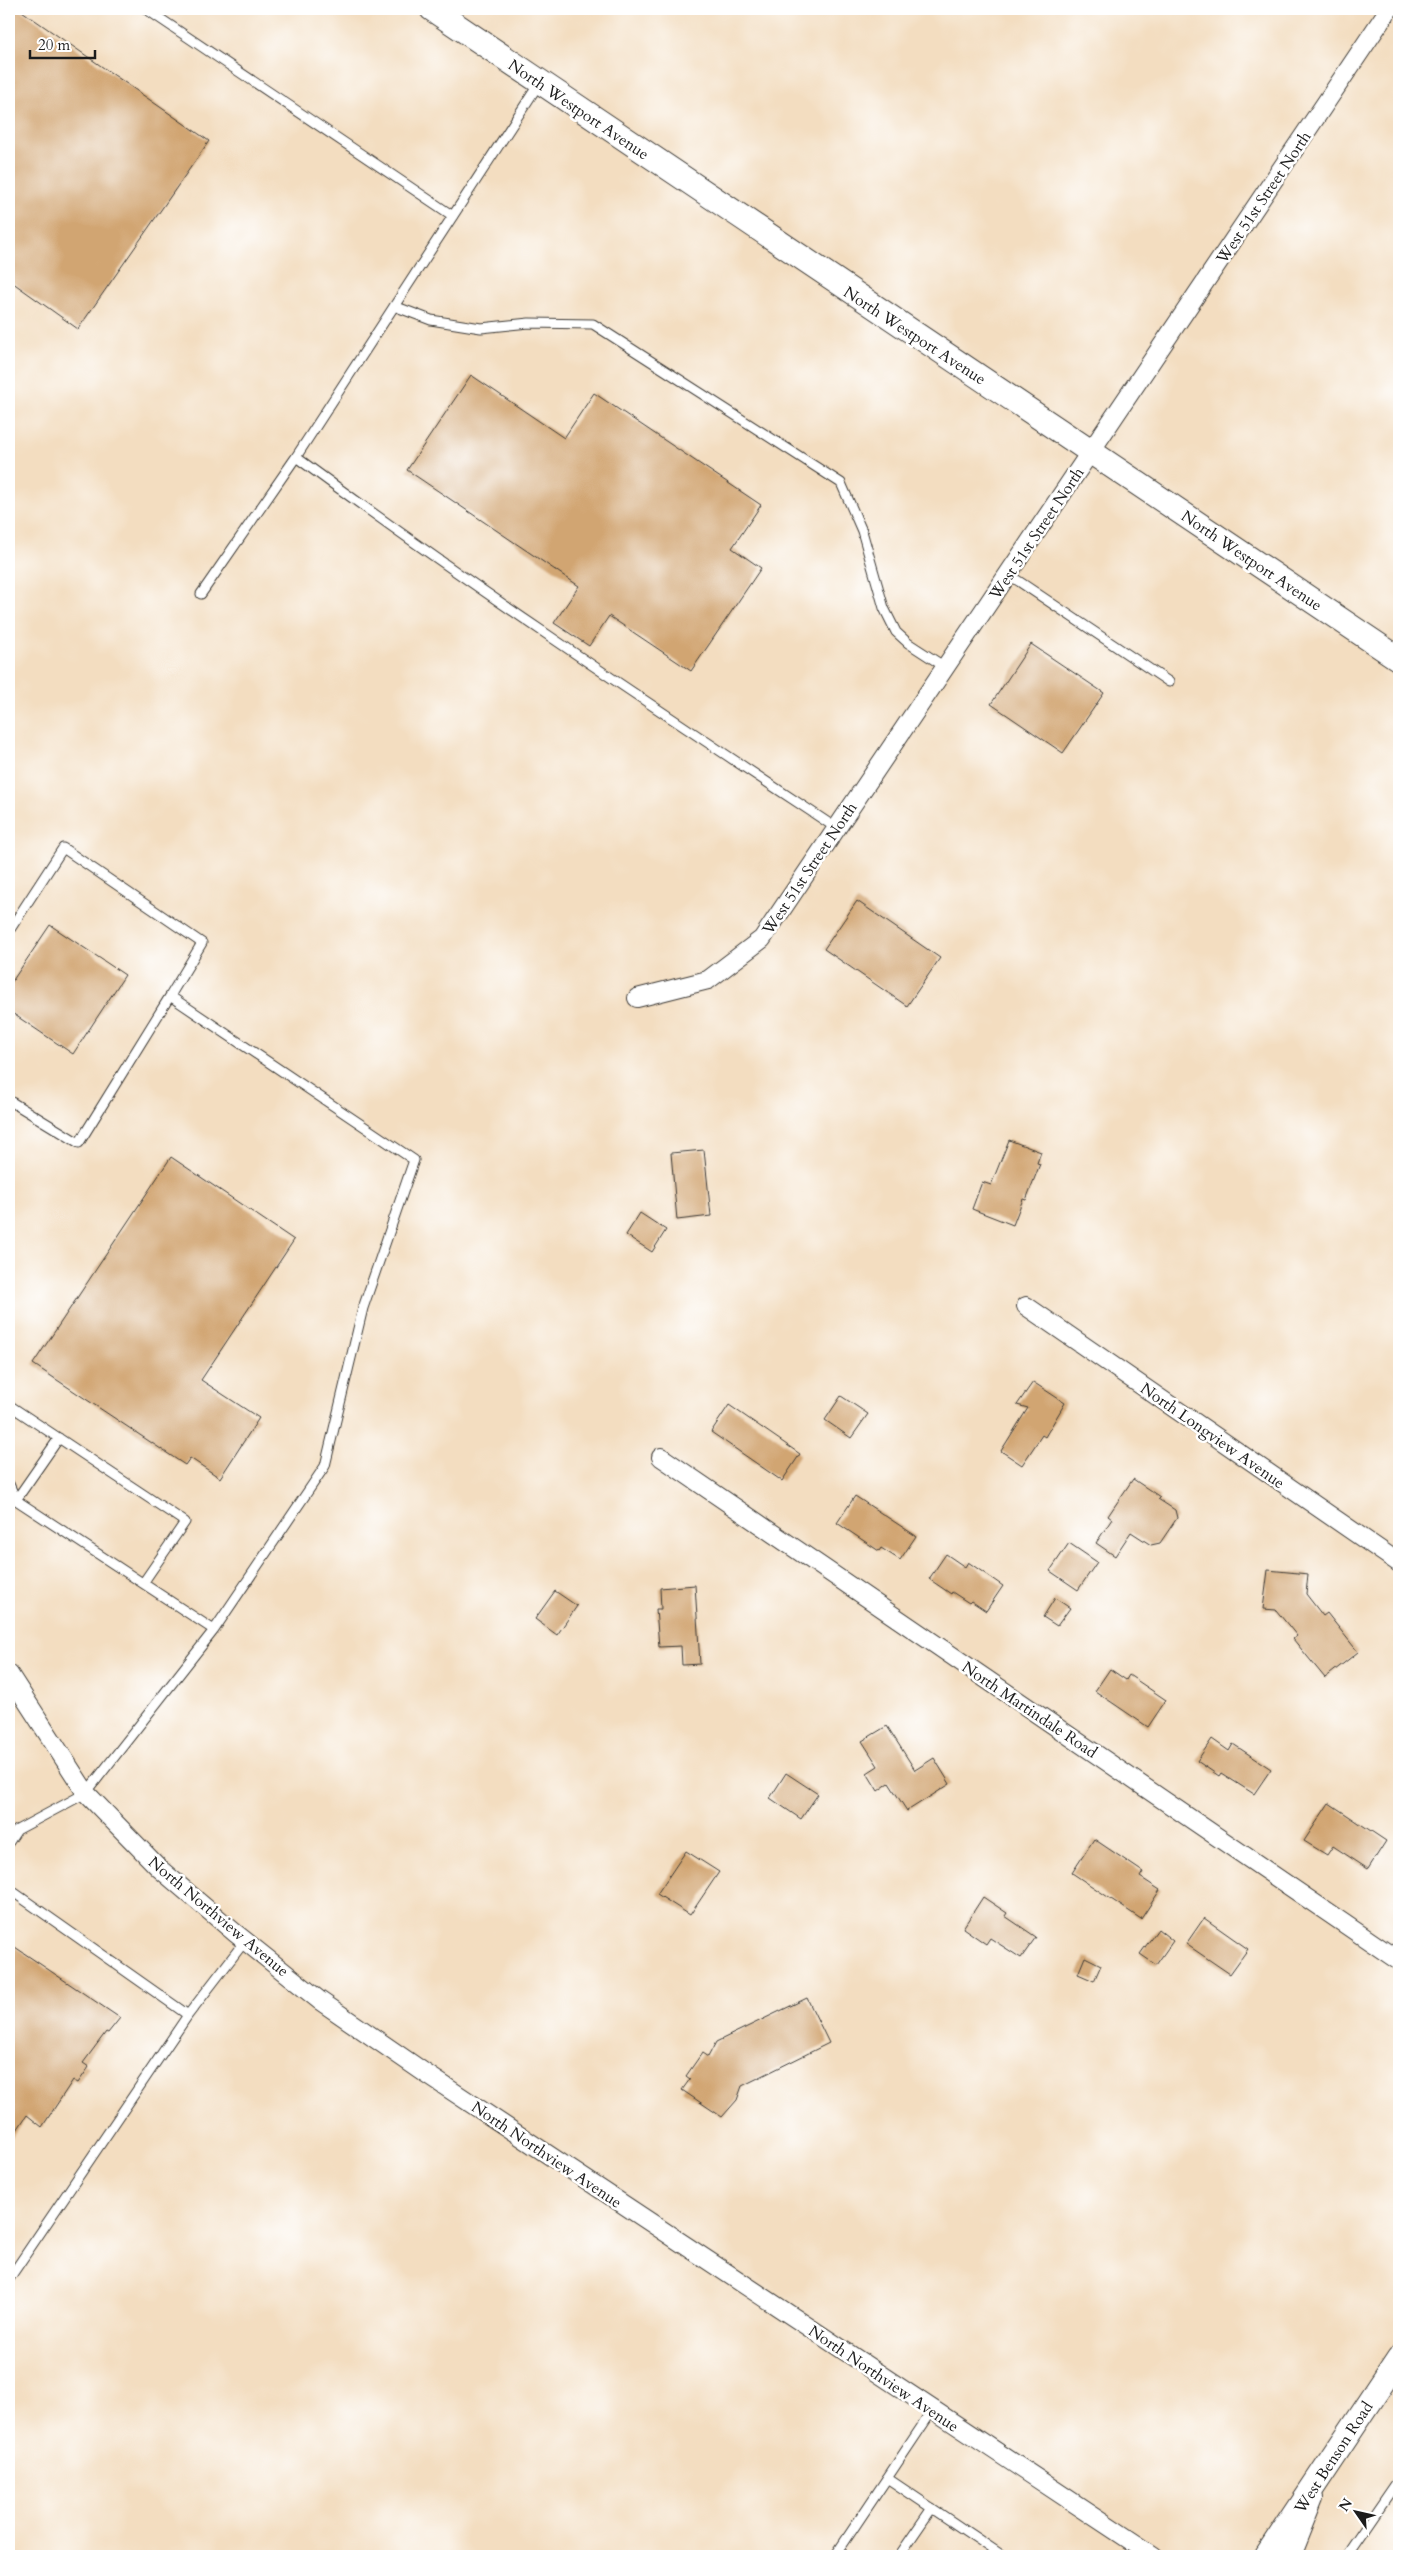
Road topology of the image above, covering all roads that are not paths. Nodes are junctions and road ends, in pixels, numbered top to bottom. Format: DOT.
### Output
graph roads {
  1 [pos="146,9"];
  2 [pos="432,9"];
  3 [pos="1389,9"];
  4 [pos="540,82"];
  5 [pos="453,216"];
  6 [pos="394,306"];
  7 [pos="1092,451"];
  8 [pos="296,457"];
  9 [pos="1008,574"];
  10 [pos="201,594"];
  11 [pos="1399,659"];
  12 [pos="945,667"];
  13 [pos="1170,682"];
  14 [pos="836,828"];
  15 [pos="9,931"];
  16 [pos="170,996"];
  17 [pos="636,998"];
  18 [pos="9,1101"];
  19 [pos="1026,1306"];
  20 [pos="9,1404"];
  21 [pos="59,1438"];
  22 [pos="662,1457"];
  23 [pos="9,1484"];
  24 [pos="16,1500"];
  25 [pos="1399,1563"];
  26 [pos="143,1583"];
  27 [pos="214,1630"];
  28 [pos="9,1674"];
  29 [pos="86,1794"];
  30 [pos="9,1841"];
  31 [pos="9,1889"];
  32 [pos="244,1941"];
  33 [pos="1399,1961"];
  34 [pos="188,2015"];
  35 [pos="9,2279"];
  36 [pos="1399,2358"];
  37 [pos="932,2411"];
  38 [pos="1323,2473"];
  39 [pos="888,2478"];
  40 [pos="1399,2479"];
  41 [pos="932,2508"];
  42 [pos="835,2556"];
  43 [pos="899,2556"];
  44 [pos="1003,2556"];
  45 [pos="1154,2556"];
  46 [pos="1267,2556"];
  47 [pos="1291,2556"];
  48 [pos="1346,2556"];
  1 -- 5 [label="lane"];
  2 -- 4 [label="main road, North Westport Avenue"];
  3 -- 7 [label="street, West 51st Street North"];
  4 -- 5 [label="lane"];
  4 -- 7 [label="main road, North Westport Avenue"];
  5 -- 6 [label="lane"];
  6 -- 8 [label="lane"];
  6 -- 12 [label="lane"];
  7 -- 9 [label="street, West 51st Street North"];
  7 -- 11 [label="main road, North Westport Avenue"];
  8 -- 10 [label="lane"];
  8 -- 14 [label="lane"];
  9 -- 12 [label="street, West 51st Street North"];
  9 -- 13 [label="lane"];
  12 -- 14 [label="street, West 51st Street North"];
  14 -- 17 [label="street, West 51st Street North"];
  15 -- 16 [label="lane"];
  16 -- 18 [label="lane"];
  16 -- 27 [label="lane"];
  19 -- 25 [label="street, North Longview Avenue"];
  20 -- 21 [label="lane"];
  21 -- 24 [label="lane"];
  21 -- 26 [label="lane"];
  22 -- 33 [label="street, North Martindale Road"];
  23 -- 24 [label="lane"];
  24 -- 26 [label="lane"];
  26 -- 27 [label="lane"];
  27 -- 29 [label="lane"];
  28 -- 29 [label="street, North Northview Avenue"];
  29 -- 30 [label="lane"];
  29 -- 32 [label="street, North Northview Avenue"];
  31 -- 34 [label="lane"];
  32 -- 34 [label="lane"];
  32 -- 37 [label="street, North Northview Avenue"];
  34 -- 35 [label="lane"];
  36 -- 38 [label="main road, West Benson Road"];
  37 -- 39 [label="lane"];
  37 -- 45 [label="street, North Northview Avenue"];
  38 -- 46 [label="main road, West Benson Road"];
  38 -- 47 [label="street"];
  39 -- 41 [label="lane"];
  39 -- 42 [label="lane"];
  40 -- 48 [label="lane"];
  41 -- 43 [label="lane"];
  41 -- 44 [label="lane"];
}
